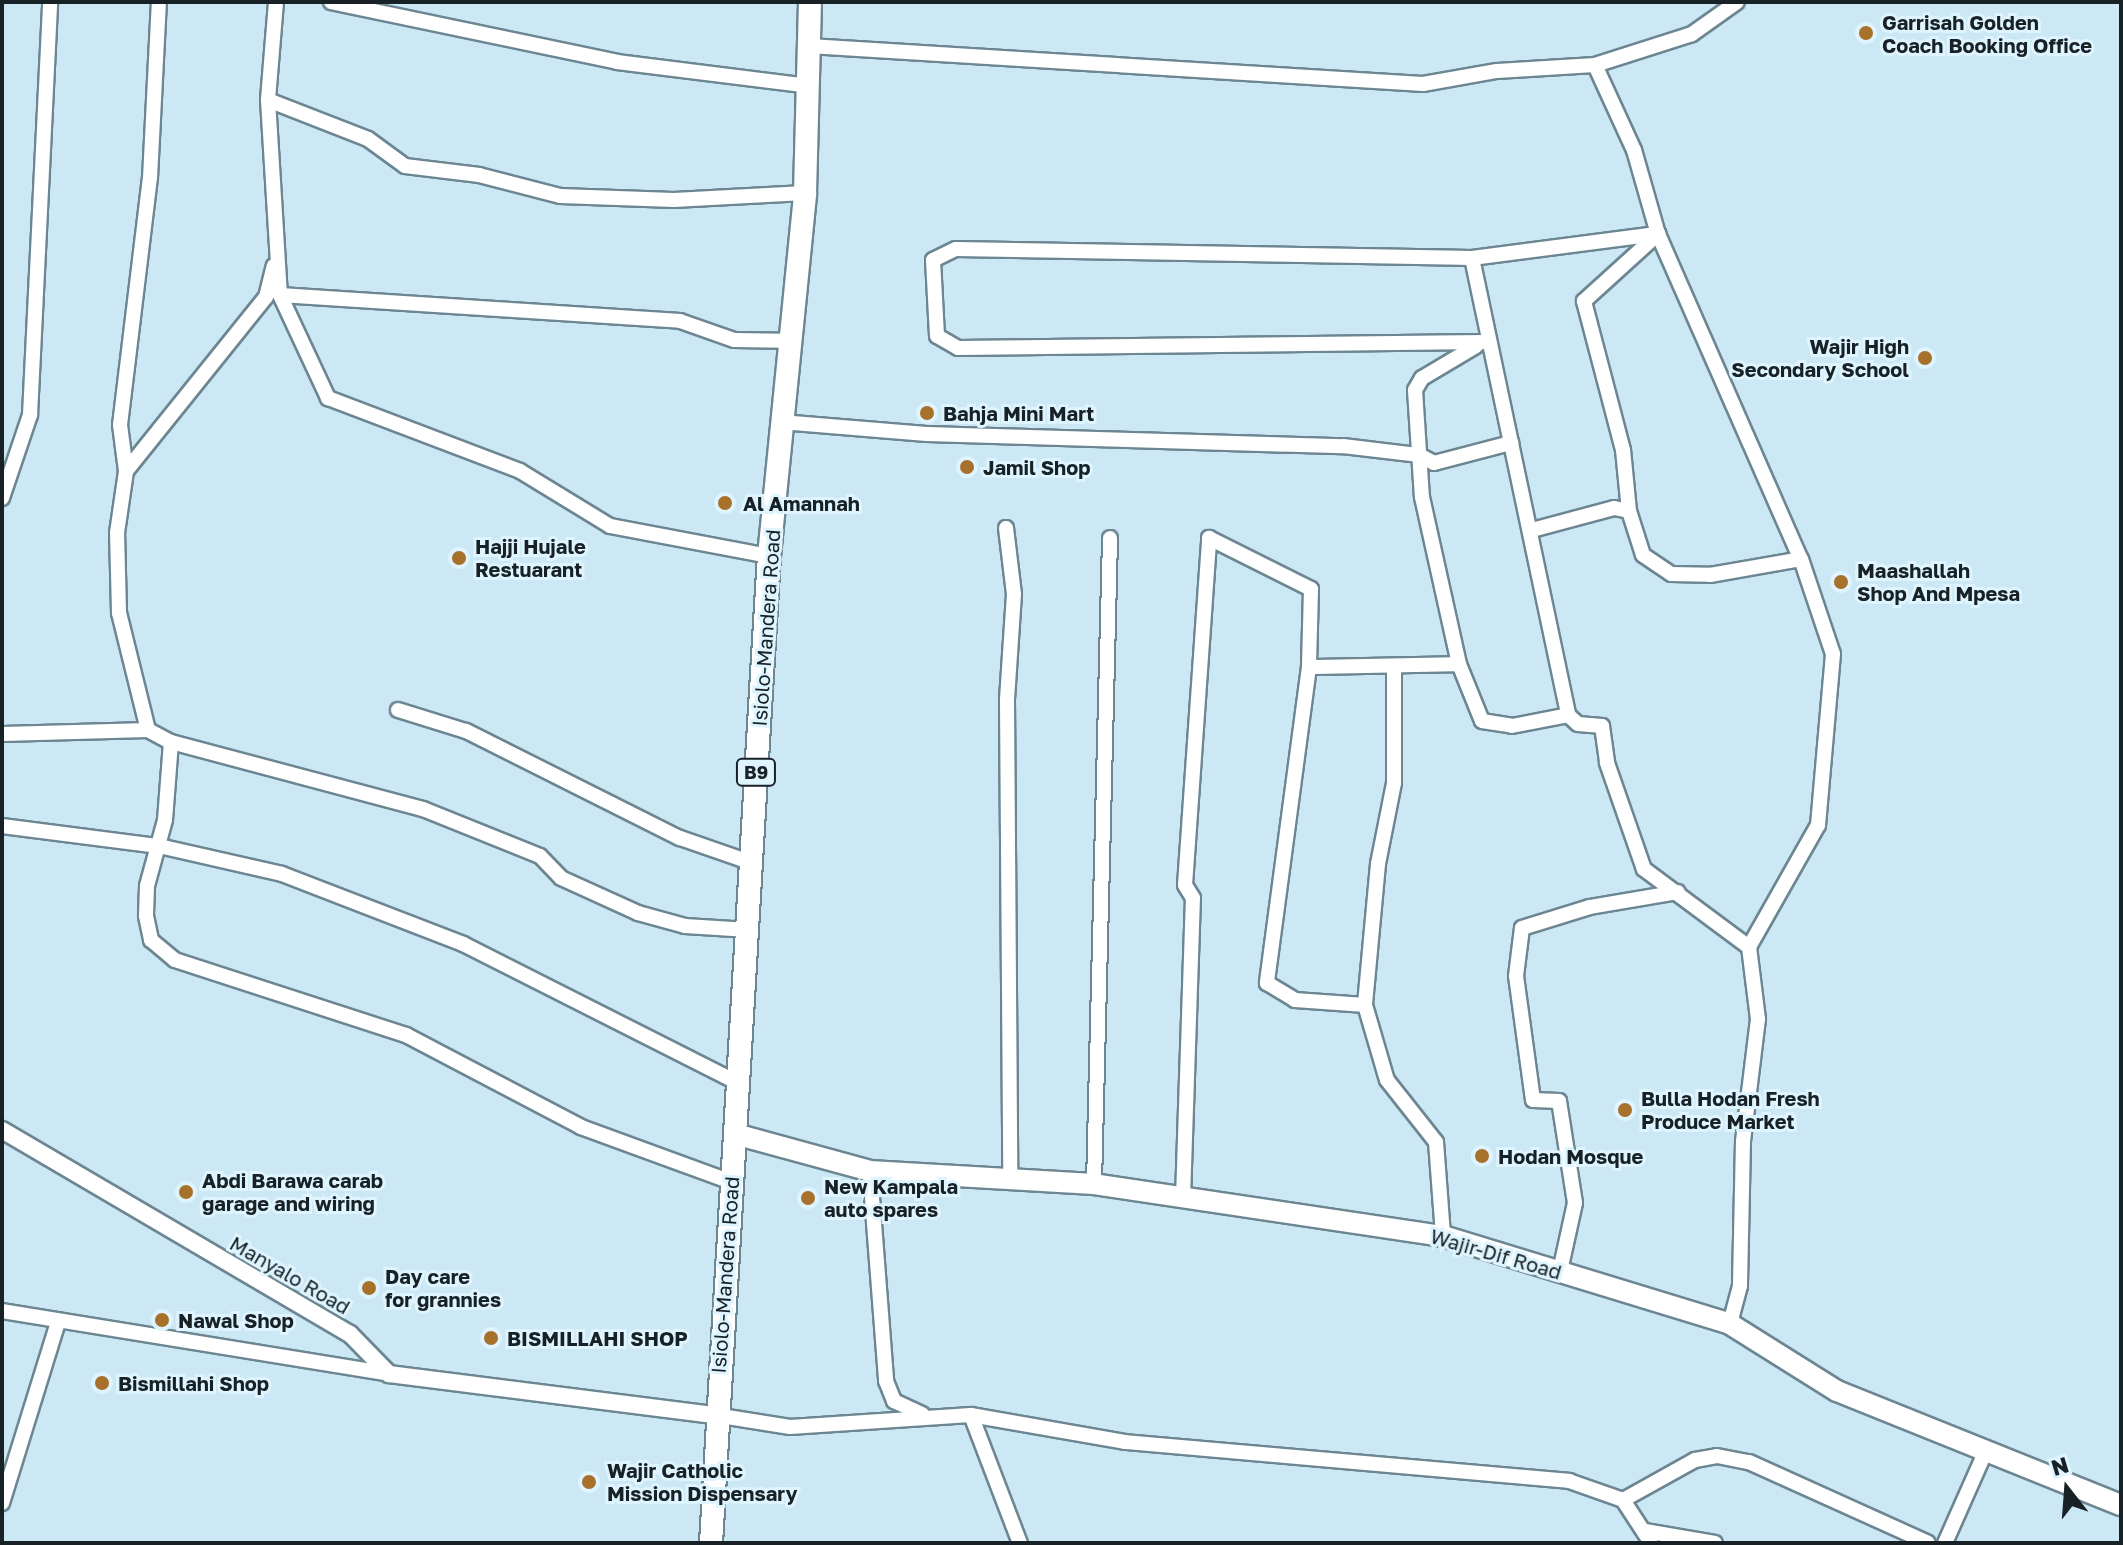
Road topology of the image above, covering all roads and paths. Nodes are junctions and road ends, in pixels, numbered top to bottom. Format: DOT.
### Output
graph roads {
  1 [pos="50,2"];
  2 [pos="159,2"];
  3 [pos="276,2"];
  4 [pos="331,2"];
  5 [pos="810,2"];
  6 [pos="1737,2"];
  7 [pos="809,46"];
  8 [pos="1595,65"];
  9 [pos="809,86"];
  10 [pos="268,100"];
  11 [pos="805,193"];
  12 [pos="1658,234"];
  13 [pos="278,250"];
  14 [pos="1472,258"];
  15 [pos="280,295"];
  16 [pos="794,341"];
  17 [pos="1487,342"];
  18 [pos="781,422"];
  19 [pos="1511,443"];
  20 [pos="1419,455"];
  21 [pos="126,471"];
  22 [pos="2,498"];
  23 [pos="1629,511"];
  24 [pos="1006,528"];
  25 [pos="1532,530"];
  26 [pos="1110,538"];
  27 [pos="769,556"];
  28 [pos="1801,559"];
  29 [pos="1459,664"];
  30 [pos="1394,666"];
  31 [pos="1309,667"];
  32 [pos="398,710"];
  33 [pos="1568,715"];
  34 [pos="148,730"];
  35 [pos="2,734"];
  36 [pos="171,742"];
  37 [pos="2,826"];
  38 [pos="159,846"];
  39 [pos="755,864"];
  40 [pos="1678,892"];
  41 [pos="749,930"];
  42 [pos="1749,947"];
  43 [pos="1365,1005"];
  44 [pos="738,1083"];
  45 [pos="2,1130"];
  46 [pos="735,1134"];
  47 [pos="870,1171"];
  48 [pos="1010,1175"];
  49 [pos="731,1182"];
  50 [pos="1094,1184"];
  51 [pos="1183,1198"];
  52 [pos="1443,1236"];
  53 [pos="1560,1271"];
  54 [pos="2,1311"];
  55 [pos="58,1322"];
  56 [pos="1730,1324"];
  57 [pos="389,1374"];
  58 [pos="922,1414"];
  59 [pos="715,1415"];
  60 [pos="971,1415"];
  61 [pos="1984,1455"];
  62 [pos="1623,1500"];
  63 [pos="2,1503"];
  64 [pos="2121,1505"];
  65 [pos="1648,1537"];
  66 [pos="711,1543"];
  67 [pos="1020,1543"];
  68 [pos="1715,1543"];
  69 [pos="1928,1543"];
  70 [pos="1945,1543"];
  1 -- 22 [label="street"];
  2 -- 21 [label="street"];
  3 -- 10 [label="street"];
  4 -- 9 [label="street"];
  5 -- 7 [label="highway, Isiolo-Mandera Road / B9"];
  6 -- 8 [label="street"];
  7 -- 8 [label="street"];
  7 -- 9 [label="highway, Isiolo-Mandera Road / B9"];
  8 -- 12 [label="street"];
  9 -- 11 [label="highway, Isiolo-Mandera Road / B9"];
  10 -- 11 [label="street"];
  10 -- 13 [label="street"];
  11 -- 16 [label="highway, Isiolo-Mandera Road / B9"];
  12 -- 14 [label="street"];
  12 -- 23 [label="street"];
  12 -- 28 [label="street"];
  13 -- 15 [label="street"];
  13 -- 21 [label="street"];
  14 -- 17 [label="street"];
  14 -- 17 [label="street"];
  15 -- 16 [label="street"];
  15 -- 27 [label="street"];
  16 -- 18 [label="highway, Isiolo-Mandera Road / B9"];
  17 -- 19 [label="street"];
  17 -- 20 [label="street"];
  18 -- 20 [label="street"];
  18 -- 27 [label="highway, Isiolo-Mandera Road / B9"];
  19 -- 20 [label="street"];
  19 -- 25 [label="street"];
  20 -- 29 [label="street"];
  21 -- 34 [label="street"];
  23 -- 25 [label="street"];
  23 -- 28 [label="street"];
  24 -- 48 [label="street"];
  25 -- 33 [label="street"];
  26 -- 50 [label="street"];
  27 -- 39 [label="highway, Isiolo-Mandera Road / B9"];
  28 -- 42 [label="street"];
  29 -- 30 [label="street"];
  29 -- 33 [label="street"];
  30 -- 31 [label="street"];
  30 -- 43 [label="street"];
  31 -- 43 [label="street"];
  31 -- 51 [label="street"];
  32 -- 39 [label="street"];
  33 -- 40 [label="street"];
  34 -- 35 [label="street"];
  34 -- 36 [label="street"];
  36 -- 38 [label="street"];
  36 -- 41 [label="street"];
  37 -- 38 [label="street"];
  38 -- 44 [label="street"];
  38 -- 49 [label="street"];
  39 -- 41 [label="highway, Isiolo-Mandera Road / B9"];
  40 -- 42 [label="street"];
  40 -- 53 [label="street"];
  41 -- 44 [label="highway, Isiolo-Mandera Road / B9"];
  42 -- 56 [label="street"];
  43 -- 52 [label="street"];
  44 -- 46 [label="highway, Isiolo-Mandera Road / B9"];
  45 -- 57 [label="street, Manyalo Road"];
  46 -- 47 [label="main road, Wajir-Dif Road"];
  46 -- 49 [label="highway, Isiolo-Mandera Road / B9"];
  47 -- 48 [label="main road, Wajir-Dif Road"];
  47 -- 58 [label="street"];
  48 -- 50 [label="main road, Wajir-Dif Road"];
  49 -- 59 [label="highway, Isiolo-Mandera Road / B9"];
  50 -- 51 [label="main road, Wajir-Dif Road"];
  51 -- 52 [label="main road, Wajir-Dif Road"];
  52 -- 53 [label="main road, Wajir-Dif Road"];
  53 -- 56 [label="main road, Wajir-Dif Road"];
  54 -- 55 [label="street"];
  55 -- 57 [label="street"];
  55 -- 63 [label="street"];
  56 -- 61 [label="main road, Wajir-Dif Road"];
  57 -- 59 [label="street"];
  58 -- 59 [label="street"];
  58 -- 60 [label="street"];
  59 -- 66 [label="highway, Isiolo-Mandera Road / B9"];
  60 -- 62 [label="street"];
  60 -- 67 [label="street"];
  61 -- 64 [label="main road, Wajir-Dif Road"];
  61 -- 70 [label="street"];
  62 -- 65 [label="street"];
  62 -- 69 [label="street"];
  65 -- 68 [label="street"];
}
